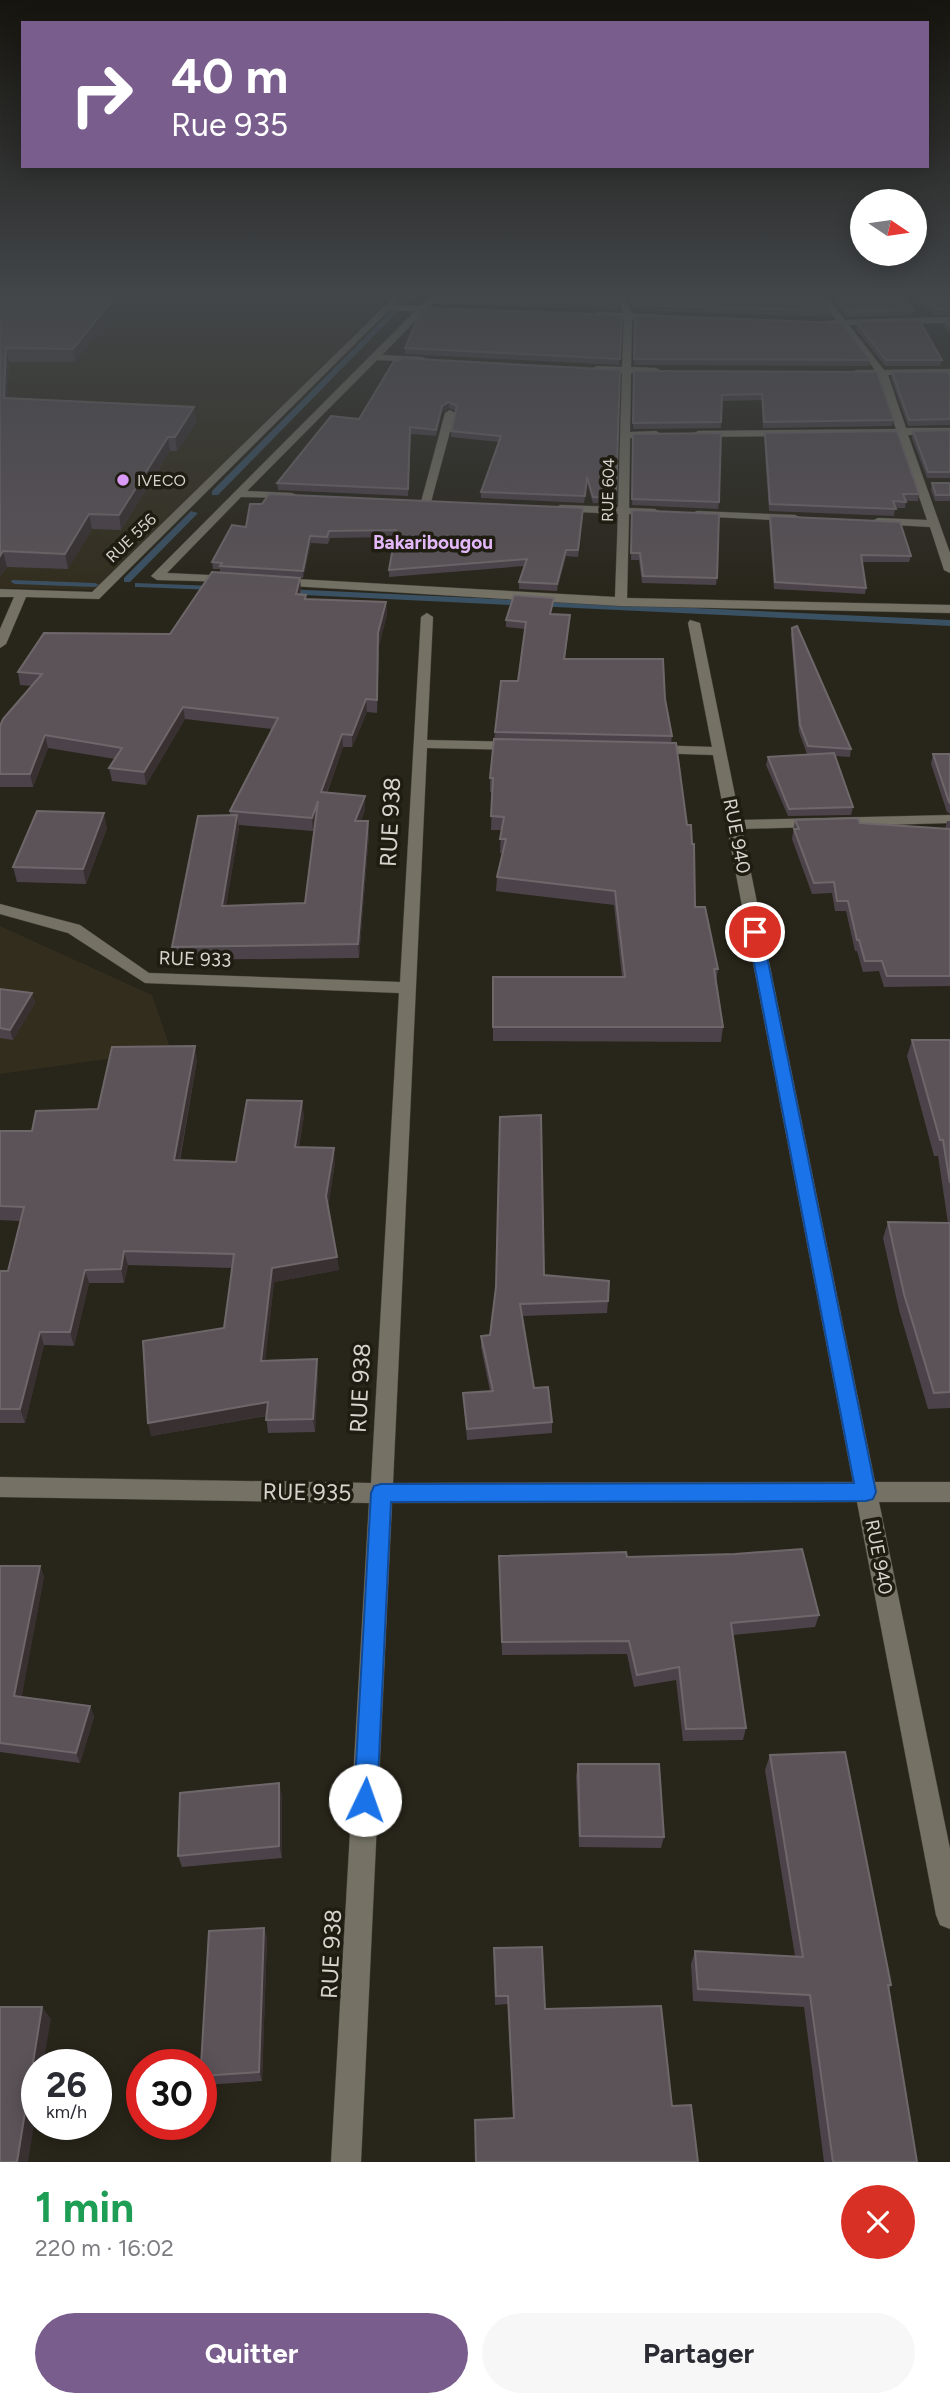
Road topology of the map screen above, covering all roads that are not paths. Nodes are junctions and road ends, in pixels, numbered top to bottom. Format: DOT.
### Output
graph roads {
  1 [pos="307,397"];
  2 [pos="336,397"];
  3 [pos="626,397"];
  4 [pos="891,397"];
  5 [pos="450,412"];
  6 [pos="903,431"];
  7 [pos="950,431"];
  8 [pos="667,434"];
  9 [pos="681,434"];
  10 [pos="625,435"];
  11 [pos="240,494"];
  12 [pos="306,497"];
  13 [pos="413,502"];
  14 [pos="426,502"];
  15 [pos="210,503"];
  16 [pos="440,503"];
  17 [pos="545,507"];
  18 [pos="623,510"];
  19 [pos="664,512"];
  20 [pos="691,513"];
  21 [pos="813,519"];
  22 [pos="867,521"];
  23 [pos="934,524"];
  24 [pos="950,570"];
  25 [pos="239,580"];
  26 [pos="266,582"];
  27 [pos="0,593"];
  28 [pos="22,594"];
  29 [pos="621,602"];
  30 [pos="950,609"];
  31 [pos="426,617"];
  32 [pos="694,622"];
  33 [pos="0,644"];
  34 [pos="420,744"];
  35 [pos="529,746"];
  36 [pos="638,749"];
  37 [pos="720,751"];
  38 [pos="950,819"];
  39 [pos="734,825"];
  40 [pos="0,909"];
  41 [pos="407,988"];
  42 [pos="0,1488"];
  43 [pos="866,1492"];
  44 [pos="950,1492"];
  45 [pos="381,1493"];
  46 [pos="950,1915"];
  47 [pos="346,2162"];
  1 -- 15 [label="street, RUE 556"];
  2 -- 11 [label="street"];
  3 -- 10 [label="street, RUE 604"];
  4 -- 6 [label="street"];
  5 -- 14 [label="street"];
  6 -- 7 [label="street"];
  6 -- 9 [label="street"];
  6 -- 23 [label="street"];
  8 -- 10 [label="street"];
  10 -- 18 [label="street, RUE 604"];
  11 -- 12 [label="street"];
  11 -- 15 [label="street"];
  13 -- 14 [label="street"];
  14 -- 16 [label="street"];
  15 -- 25 [label="street"];
  15 -- 28 [label="street, RUE 556"];
  17 -- 18 [label="street"];
  18 -- 19 [label="street"];
  18 -- 29 [label="street, RUE 604"];
  20 -- 21 [label="street"];
  22 -- 23 [label="street"];
  23 -- 24 [label="street"];
  26 -- 29 [label="street"];
  27 -- 28 [label="street"];
  28 -- 33 [label="street"];
  29 -- 30 [label="street"];
  31 -- 34 [label="street, RUE 938"];
  32 -- 37 [label="street, RUE 940"];
  34 -- 35 [label="street"];
  34 -- 41 [label="street, RUE 938"];
  36 -- 37 [label="street"];
  37 -- 39 [label="street, RUE 940"];
  38 -- 39 [label="street"];
  39 -- 43 [label="street, RUE 940"];
  40 -- 41 [label="street, RUE 933"];
  41 -- 45 [label="street, RUE 938"];
  42 -- 45 [label="street, RUE 935"];
  43 -- 44 [label="street, RUE 935"];
  43 -- 45 [label="street, RUE 935"];
  43 -- 46 [label="street, RUE 940"];
  45 -- 47 [label="street, RUE 938"];
}
